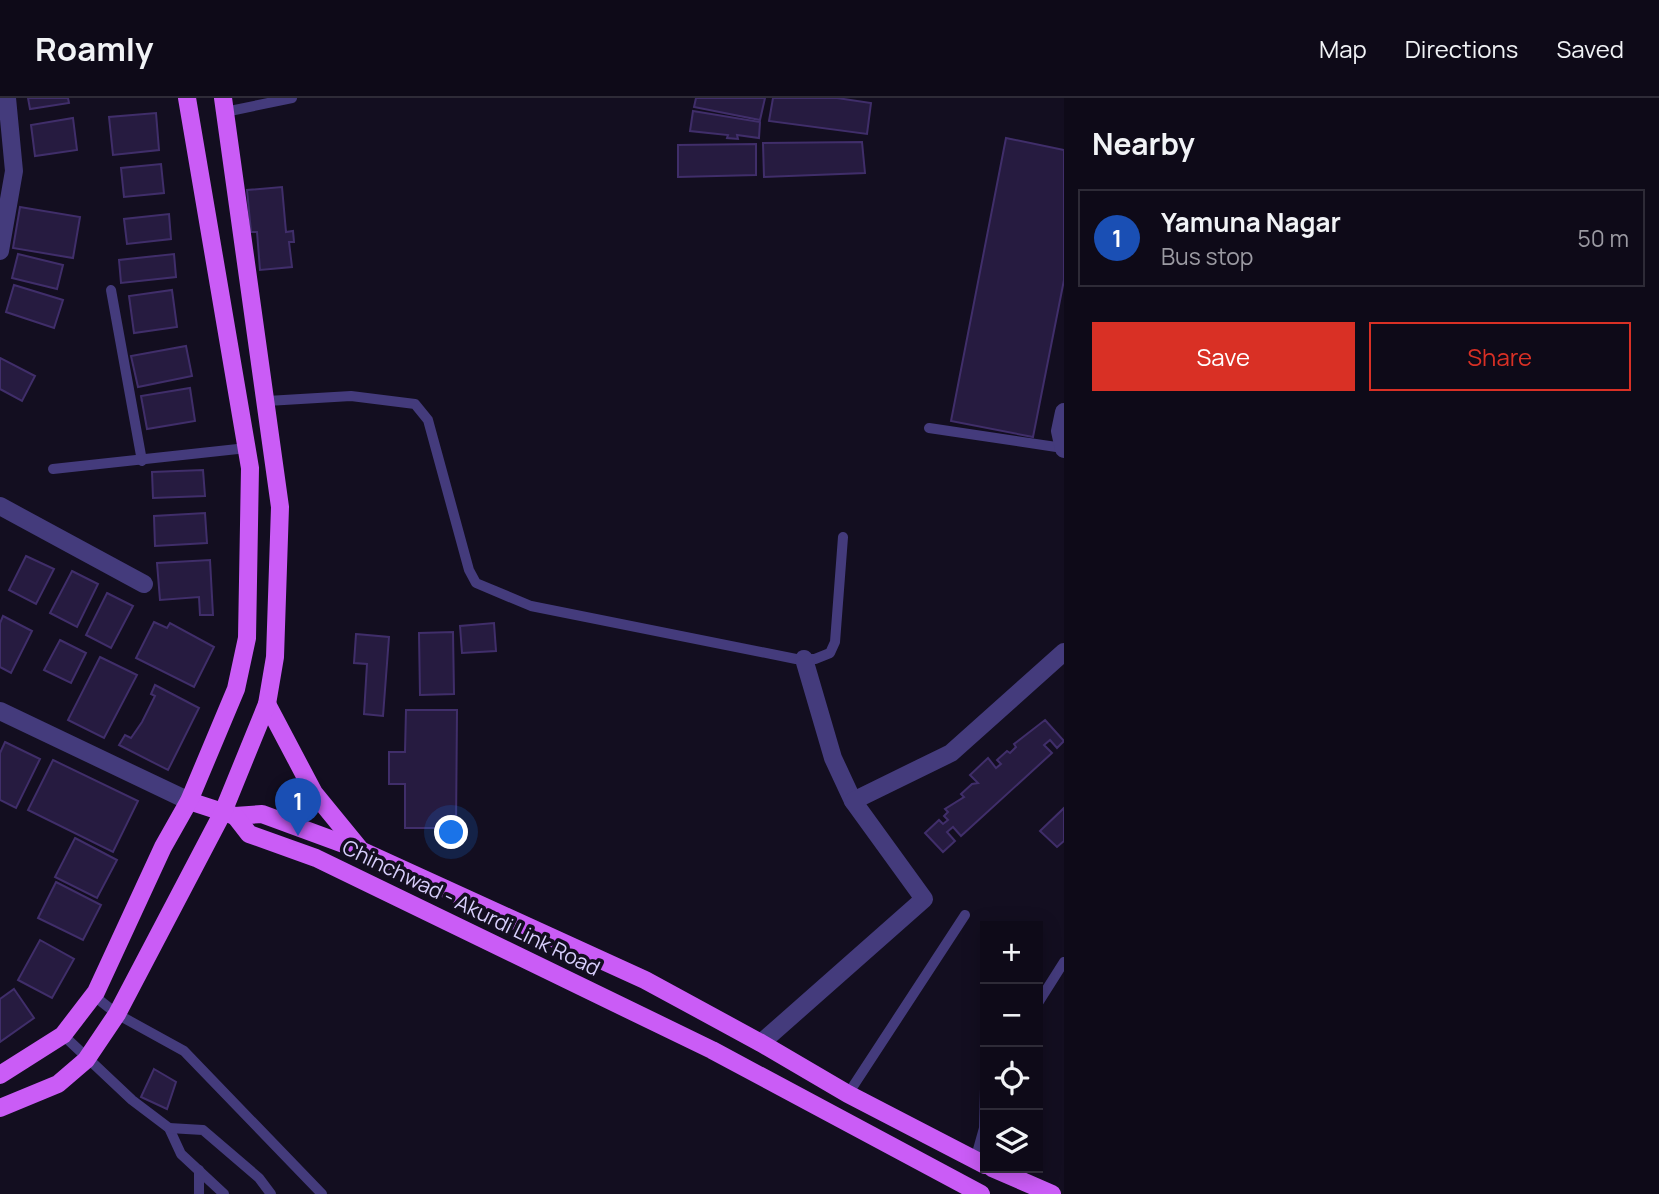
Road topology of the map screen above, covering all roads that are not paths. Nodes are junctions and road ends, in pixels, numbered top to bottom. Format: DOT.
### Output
graph roads {
  1 [pos="8,98"];
  2 [pos="187,98"];
  3 [pos="292,98"];
  4 [pos="224,105"];
  5 [pos="0,251"];
  6 [pos="111,290"];
  7 [pos="267,401"];
  8 [pos="1064,412"];
  9 [pos="929,428"];
  10 [pos="247,448"];
  11 [pos="1063,449"];
  12 [pos="142,461"];
  13 [pos="53,470"];
  14 [pos="0,506"];
  15 [pos="844,537"];
  16 [pos="144,584"];
  17 [pos="1064,652"];
  18 [pos="804,659"];
  19 [pos="267,704"];
  20 [pos="0,711"];
  21 [pos="189,801"];
  22 [pos="853,801"];
  23 [pos="229,814"];
  24 [pos="360,850"];
  25 [pos="965,915"];
  26 [pos="1064,962"];
  27 [pos="93,995"];
  28 [pos="1043,995"];
  29 [pos="117,1014"];
  30 [pos="64,1035"];
  31 [pos="761,1043"];
  32 [pos="86,1060"];
  33 [pos="0,1075"];
  34 [pos="848,1094"];
  35 [pos="0,1108"];
  36 [pos="169,1128"];
  37 [pos="980,1162"];
  38 [pos="199,1170"];
  39 [pos="1004,1173"];
  40 [pos="199,1194"];
  41 [pos="224,1194"];
  42 [pos="271,1194"];
  43 [pos="323,1194"];
  44 [pos="981,1194"];
  45 [pos="1052,1194"];
  1 -- 5 [label="street"];
  2 -- 10 [label="main road"];
  3 -- 4 [label="lane"];
  4 -- 7 [label="main road"];
  6 -- 12 [label="lane"];
  7 -- 18 [label="lane"];
  7 -- 19 [label="main road"];
  8 -- 11 [label="street"];
  9 -- 11 [label="lane"];
  10 -- 12 [label="lane"];
  10 -- 21 [label="main road"];
  12 -- 13 [label="lane"];
  14 -- 16 [label="street"];
  15 -- 18 [label="lane"];
  17 -- 22 [label="street"];
  18 -- 22 [label="street"];
  19 -- 23 [label="main road"];
  19 -- 24 [label="main road"];
  20 -- 21 [label="street"];
  21 -- 23 [label="main road"];
  21 -- 27 [label="main road"];
  22 -- 31 [label="street"];
  23 -- 24 [label="main road, Chinchwad - Akurdi Link Road"];
  23 -- 29 [label="main road"];
  23 -- 44 [label="main road, Chinchwad - Akurdi Link Road"];
  24 -- 31 [label="main road, Chinchwad - Akurdi Link Road"];
  25 -- 34 [label="lane"];
  26 -- 28 [label="lane"];
  27 -- 29 [label="lane"];
  27 -- 30 [label="main road"];
  29 -- 32 [label="main road"];
  29 -- 43 [label="lane"];
  30 -- 32 [label="lane"];
  30 -- 33 [label="main road"];
  31 -- 34 [label="main road, Chinchwad - Akurdi Link Road"];
  32 -- 35 [label="main road"];
  32 -- 36 [label="lane"];
  34 -- 37 [label="main road, Chinchwad - Akurdi Link Road"];
  36 -- 38 [label="lane"];
  36 -- 42 [label="lane"];
  38 -- 40 [label="lane"];
  38 -- 41 [label="lane"];
  39 -- 45 [label="main road, Chinchwad - Akurdi Link Road"];
}
